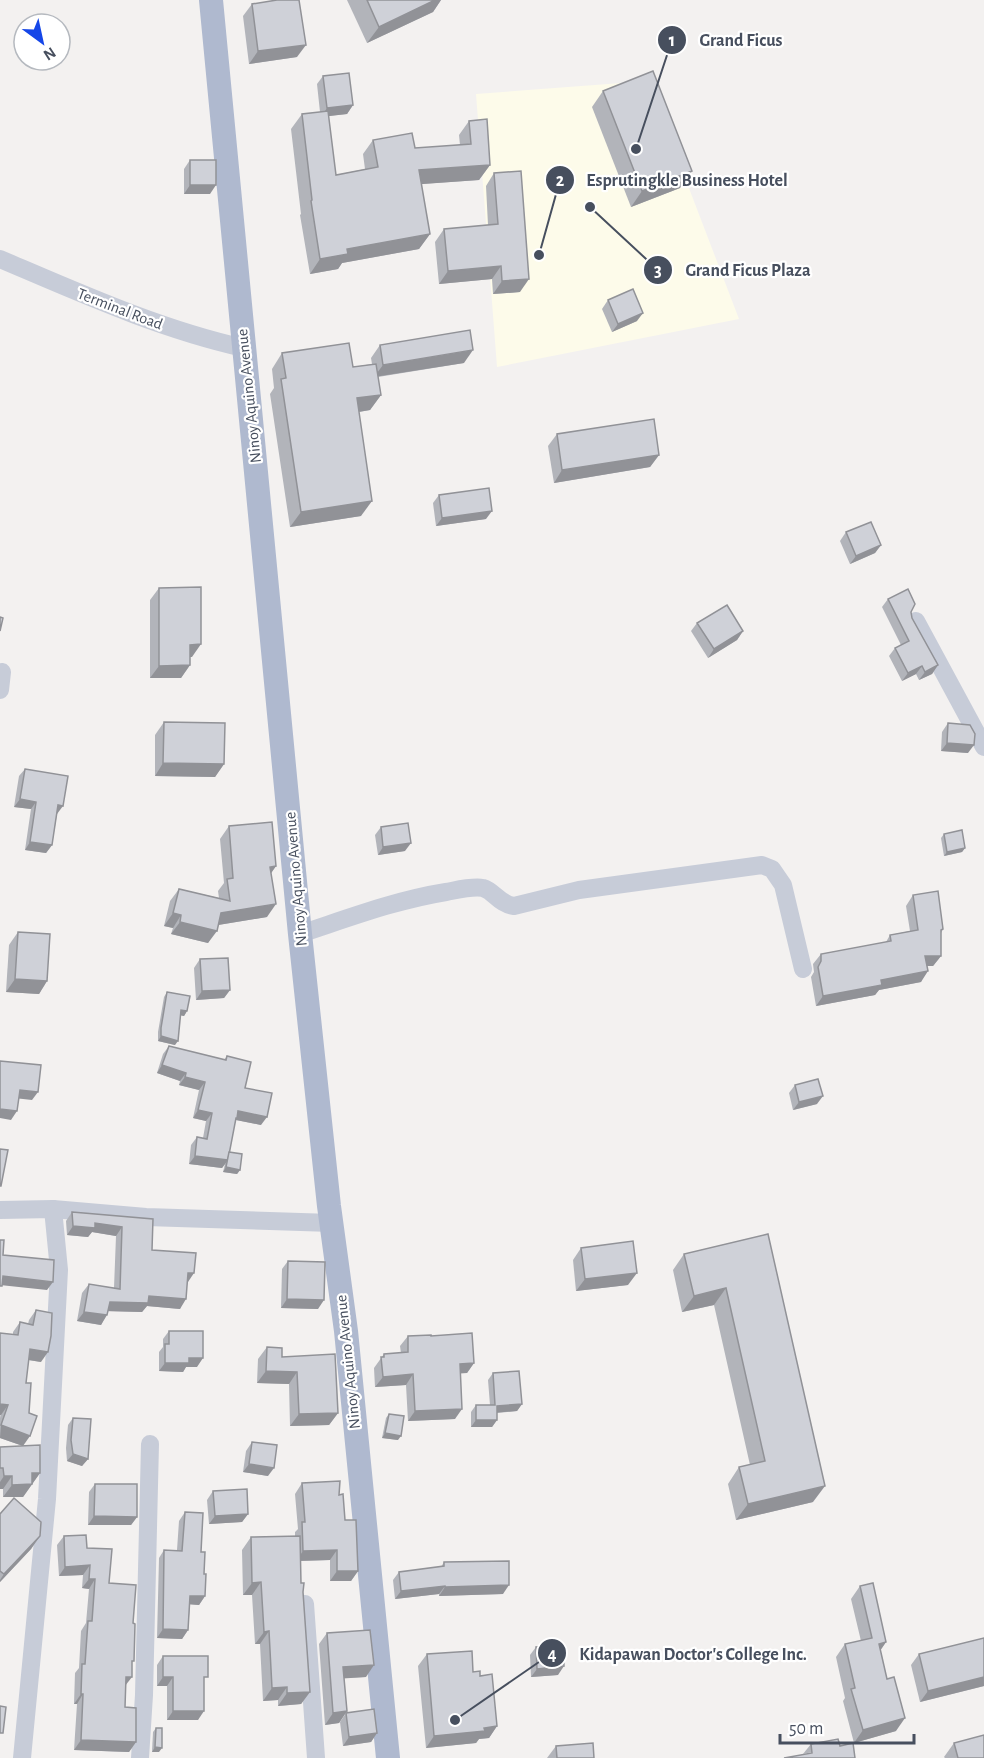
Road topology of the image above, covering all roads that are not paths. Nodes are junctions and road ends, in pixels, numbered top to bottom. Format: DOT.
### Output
graph roads {
  1 [pos="211,0"];
  2 [pos="0,259"];
  3 [pos="244,348"];
  4 [pos="916,621"];
  5 [pos="978,722"];
  6 [pos="984,747"];
  7 [pos="300,934"];
  8 [pos="803,969"];
  9 [pos="53,1209"];
  10 [pos="0,1210"];
  11 [pos="332,1223"];
  12 [pos="150,1444"];
  13 [pos="305,1604"];
  14 [pos="22,1758"];
  15 [pos="140,1758"];
  16 [pos="316,1758"];
  17 [pos="388,1758"];
  1 -- 3 [label="main road, Ninoy Aquino Avenue"];
  2 -- 3 [label="street, Terminal Road"];
  3 -- 7 [label="main road, Ninoy Aquino Avenue"];
  4 -- 5 [label="street"];
  5 -- 6 [label="street"];
  7 -- 8 [label="street"];
  7 -- 11 [label="main road, Ninoy Aquino Avenue"];
  9 -- 10 [label="street"];
  9 -- 11 [label="street"];
  9 -- 14 [label="street"];
  11 -- 17 [label="main road, Ninoy Aquino Avenue"];
  12 -- 15 [label="street"];
  13 -- 16 [label="street"];
}
